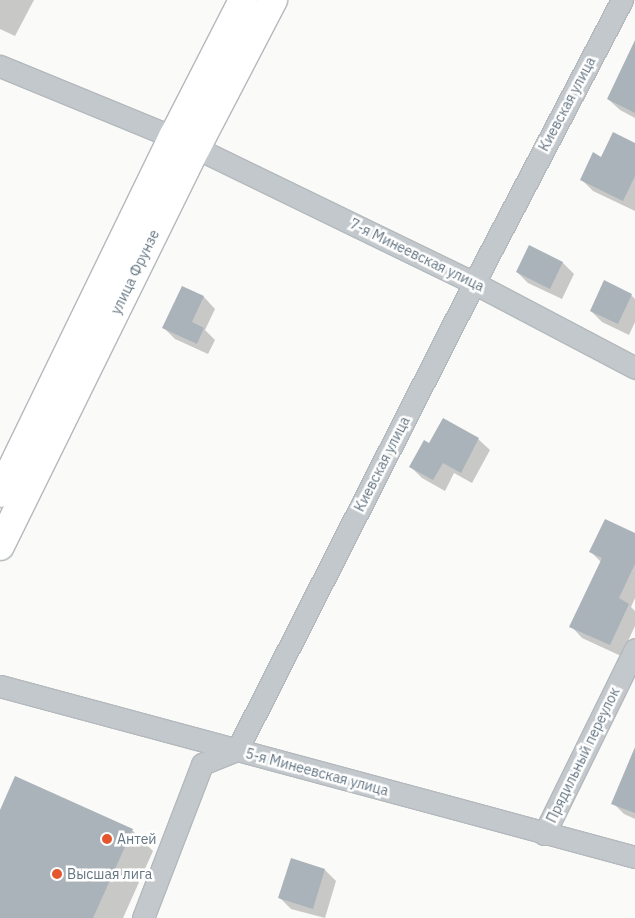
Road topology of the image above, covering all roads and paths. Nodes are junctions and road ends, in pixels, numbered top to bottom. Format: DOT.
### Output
graph roads {
  1 [pos="243,0"];
  2 [pos="273,0"];
  3 [pos="622,0"];
  4 [pos="0,66"];
  5 [pos="185,142"];
  6 [pos="474,283"];
  7 [pos="635,368"];
  8 [pos="0,493"];
  9 [pos="0,546"];
  10 [pos="635,649"];
  11 [pos="0,686"];
  12 [pos="237,750"];
  13 [pos="544,834"];
  14 [pos="635,857"];
  15 [pos="143,918"];
  1 -- 5 [label="highway, улица Фрунзе"];
  2 -- 5 [label="highway, улица Фрунзе"];
  3 -- 6 [label="street, Киевская улица"];
  4 -- 5 [label="street, 7-я Минеевская улица"];
  5 -- 6 [label="street, 7-я Минеевская улица"];
  5 -- 8 [label="highway, улица Фрунзе"];
  5 -- 9 [label="highway, улица Фрунзе"];
  6 -- 7 [label="street, 7-я Минеевская улица"];
  6 -- 12 [label="street, Киевская улица"];
  10 -- 13 [label="street, Прядильный переулок"];
  11 -- 12 [label="street, 5-я Минеевская улица"];
  12 -- 13 [label="street, 5-я Минеевская улица"];
  12 -- 15 [label="street"];
  13 -- 14 [label="street, 5-я Минеевская улица"];
}
